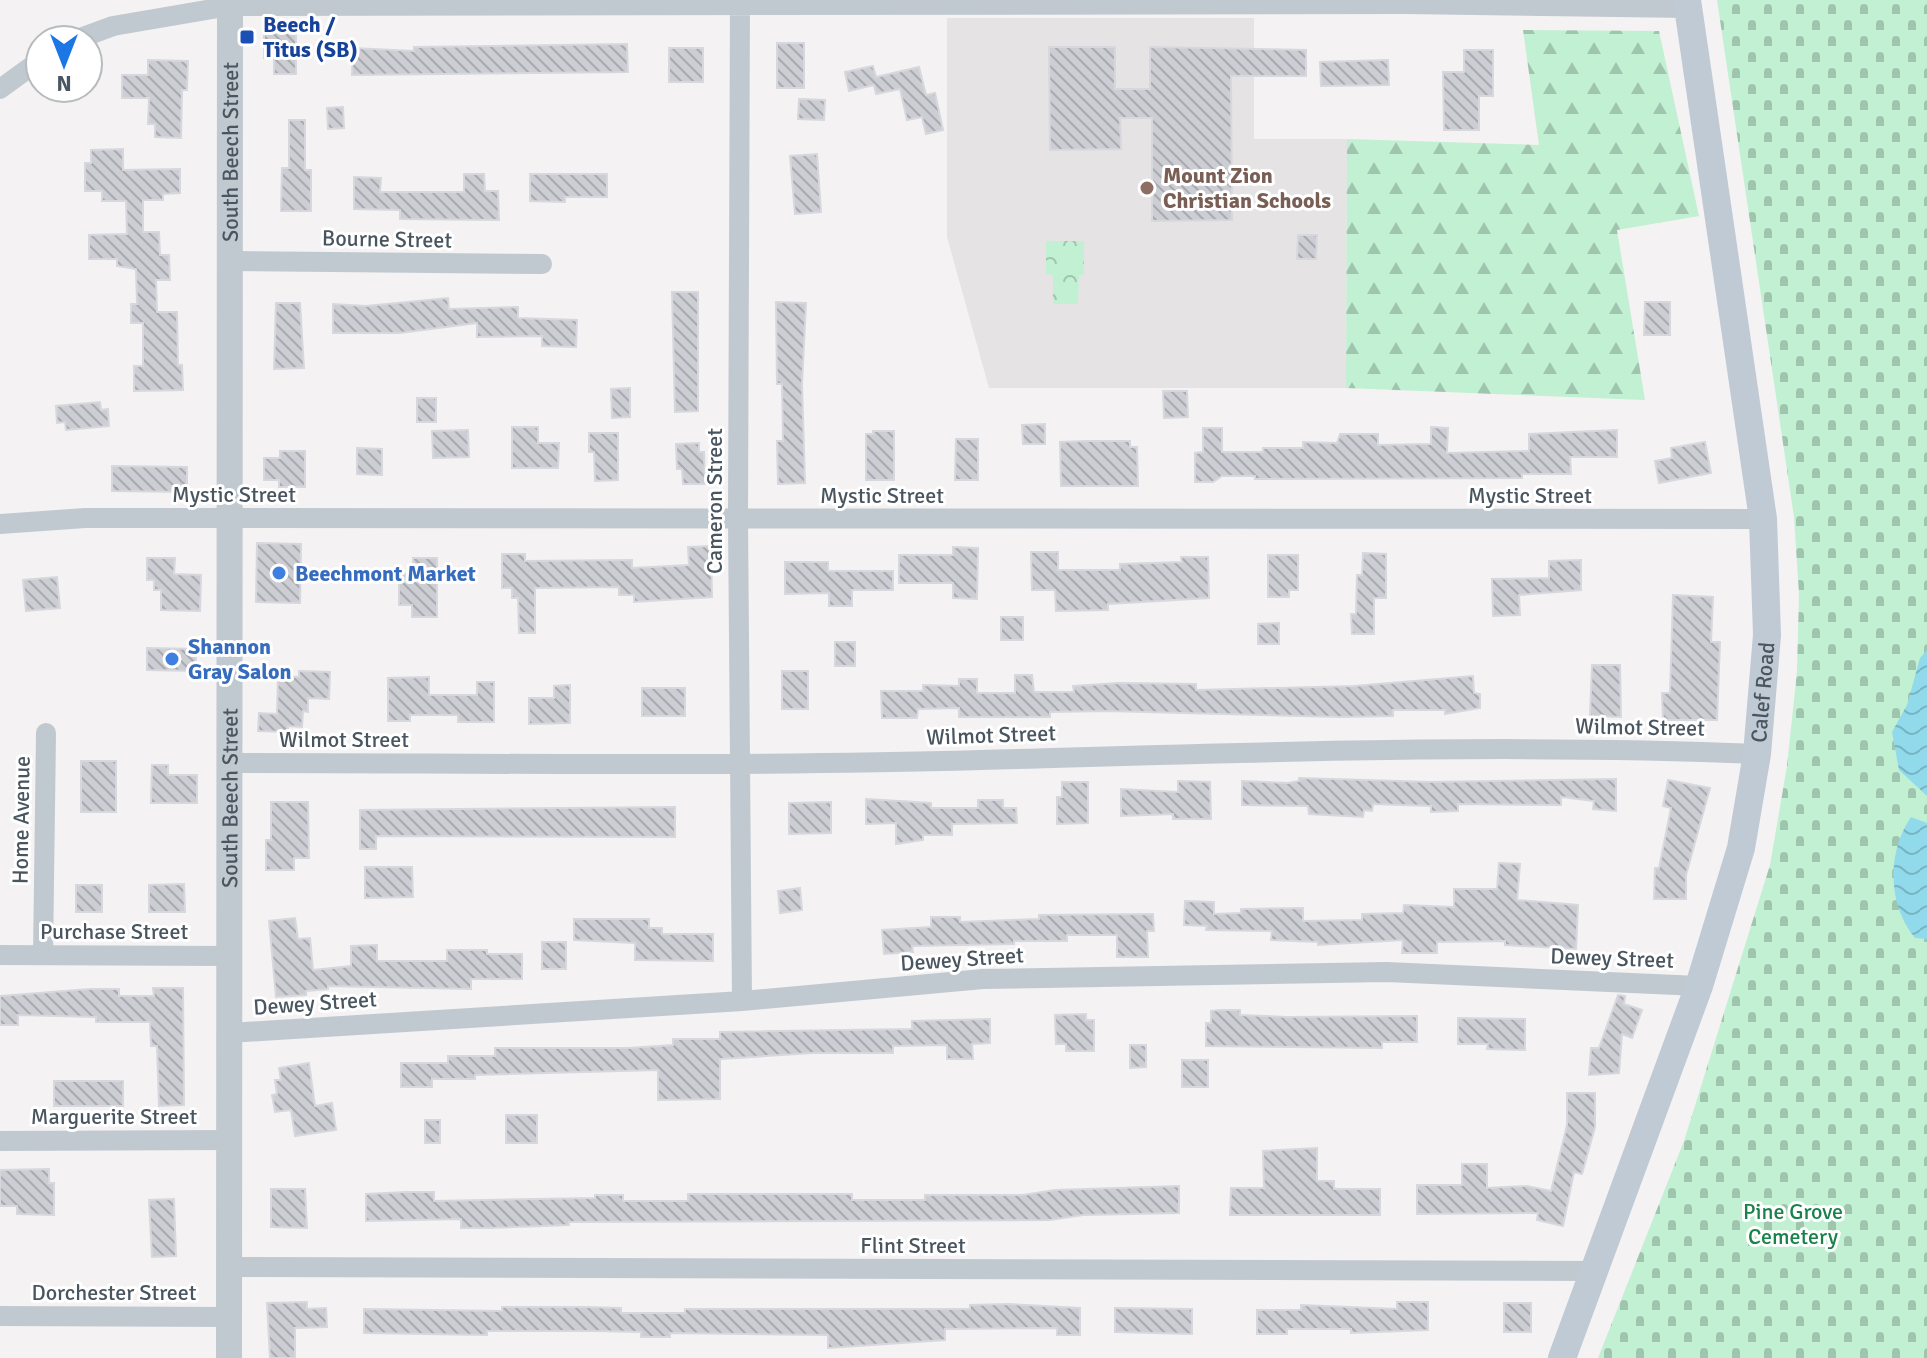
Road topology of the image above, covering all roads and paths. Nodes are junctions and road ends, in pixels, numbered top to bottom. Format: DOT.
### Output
graph roads {
  1 [pos="740,2"];
  2 [pos="1093,2"];
  3 [pos="230,3"];
  4 [pos="1688,4"];
  5 [pos="104,29"];
  6 [pos="24,72"];
  7 [pos="0,89"];
  8 [pos="232,261"];
  9 [pos="542,264"];
  10 [pos="229,519"];
  11 [pos="738,519"];
  12 [pos="1763,519"];
  13 [pos="0,524"];
  14 [pos="46,733"];
  15 [pos="1757,754"];
  16 [pos="227,763"];
  17 [pos="742,764"];
  18 [pos="0,955"];
  19 [pos="43,955"];
  20 [pos="228,956"];
  21 [pos="1699,986"];
  22 [pos="742,1001"];
  23 [pos="229,1033"];
  24 [pos="229,1140"];
  25 [pos="0,1141"];
  26 [pos="229,1267"];
  27 [pos="1596,1271"];
  28 [pos="0,1316"];
  29 [pos="228,1317"];
  30 [pos="229,1358"];
  31 [pos="1562,1358"];
  1 -- 2 [label="street"];
  1 -- 3 [label="street"];
  1 -- 11 [label="street, Cameron Street"];
  2 -- 4 [label="street"];
  3 -- 5 [label="street"];
  3 -- 8 [label="street, South Beech Street"];
  4 -- 12 [label="main road, Calef Road"];
  6 -- 7 [label="street"];
  8 -- 9 [label="street, Bourne Street"];
  8 -- 10 [label="street, South Beech Street"];
  10 -- 11 [label="street, Mystic Street"];
  10 -- 13 [label="street, Mystic Street"];
  10 -- 16 [label="street, South Beech Street"];
  11 -- 12 [label="street, Mystic Street"];
  11 -- 17 [label="street, Cameron Street"];
  12 -- 15 [label="main road, Calef Road"];
  14 -- 19 [label="street, Home Avenue"];
  15 -- 17 [label="street, Wilmot Street"];
  15 -- 21 [label="main road, Calef Road"];
  16 -- 17 [label="street, Wilmot Street"];
  16 -- 20 [label="street, South Beech Street"];
  17 -- 22 [label="street, Cameron Street"];
  18 -- 19 [label="street, Purchase Street"];
  19 -- 20 [label="street, Purchase Street"];
  20 -- 23 [label="street, South Beech Street"];
  21 -- 22 [label="street, Dewey Street"];
  21 -- 27 [label="main road, Calef Road"];
  22 -- 23 [label="street, Dewey Street"];
  23 -- 24 [label="street, South Beech Street"];
  24 -- 25 [label="street, Marguerite Street"];
  24 -- 26 [label="street, South Beech Street"];
  26 -- 27 [label="street, Flint Street"];
  26 -- 29 [label="street, South Beech Street"];
  27 -- 31 [label="main road, Calef Road"];
  28 -- 29 [label="street, Dorchester Street"];
  29 -- 30 [label="street, South Beech Street"];
}
